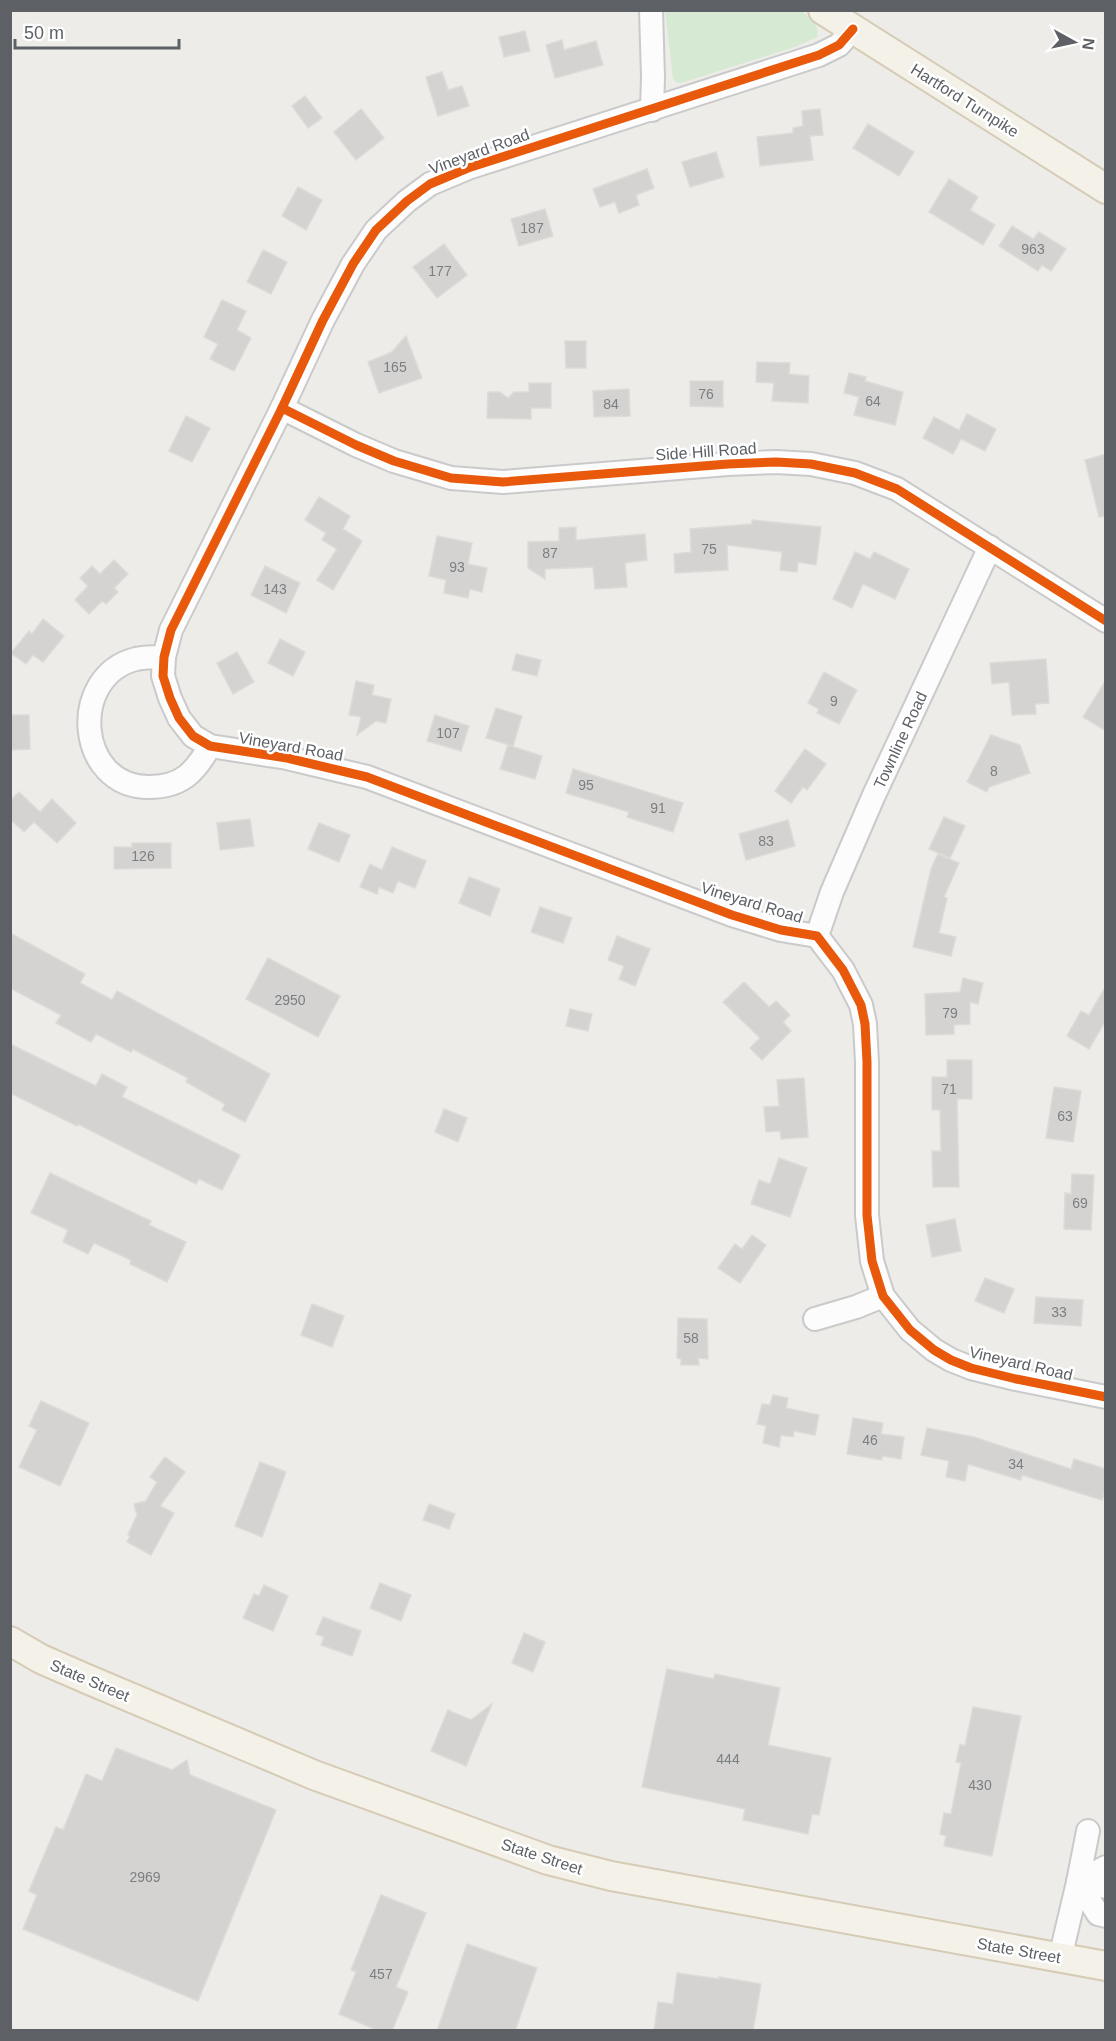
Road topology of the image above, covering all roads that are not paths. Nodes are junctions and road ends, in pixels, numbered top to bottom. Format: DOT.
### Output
graph roads {
  1 [pos="651,10"];
  2 [pos="823,10"];
  3 [pos="853,29"];
  4 [pos="652,110"];
  5 [pos="1106,189"];
  6 [pos="282,408"];
  7 [pos="990,547"];
  8 [pos="1106,621"];
  9 [pos="164,657"];
  10 [pos="210,746"];
  11 [pos="817,936"];
  12 [pos="883,1296"];
  13 [pos="815,1319"];
  14 [pos="1106,1397"];
  15 [pos="10,1641"];
  16 [pos="1088,1831"];
  17 [pos="1106,1867"];
  18 [pos="1078,1882"];
  19 [pos="1106,1887"];
  20 [pos="1106,1916"];
  21 [pos="1060,1958"];
  22 [pos="1106,1966"];
  1 -- 4 [label="street"];
  2 -- 3 [label="main road, Hartford Turnpike"];
  3 -- 4 [label="street, Vineyard Road"];
  3 -- 5 [label="main road, Hartford Turnpike"];
  4 -- 6 [label="street, Vineyard Road"];
  6 -- 7 [label="street, Side Hill Road"];
  6 -- 9 [label="street, Vineyard Road"];
  7 -- 8 [label="street, Side Hill Road"];
  7 -- 11 [label="street, Townline Road"];
  9 -- 10 [label="street, Vineyard Road"];
  9 -- 10 [label="street"];
  10 -- 11 [label="street, Vineyard Road"];
  11 -- 12 [label="street, Vineyard Road"];
  12 -- 13 [label="street"];
  12 -- 14 [label="street, Vineyard Road"];
  15 -- 21 [label="main road, State Street"];
  16 -- 18 [label="street"];
  17 -- 18 [label="street"];
  18 -- 19 [label="street"];
  18 -- 20 [label="street"];
  18 -- 21 [label="street"];
  21 -- 22 [label="main road, State Street"];
}
